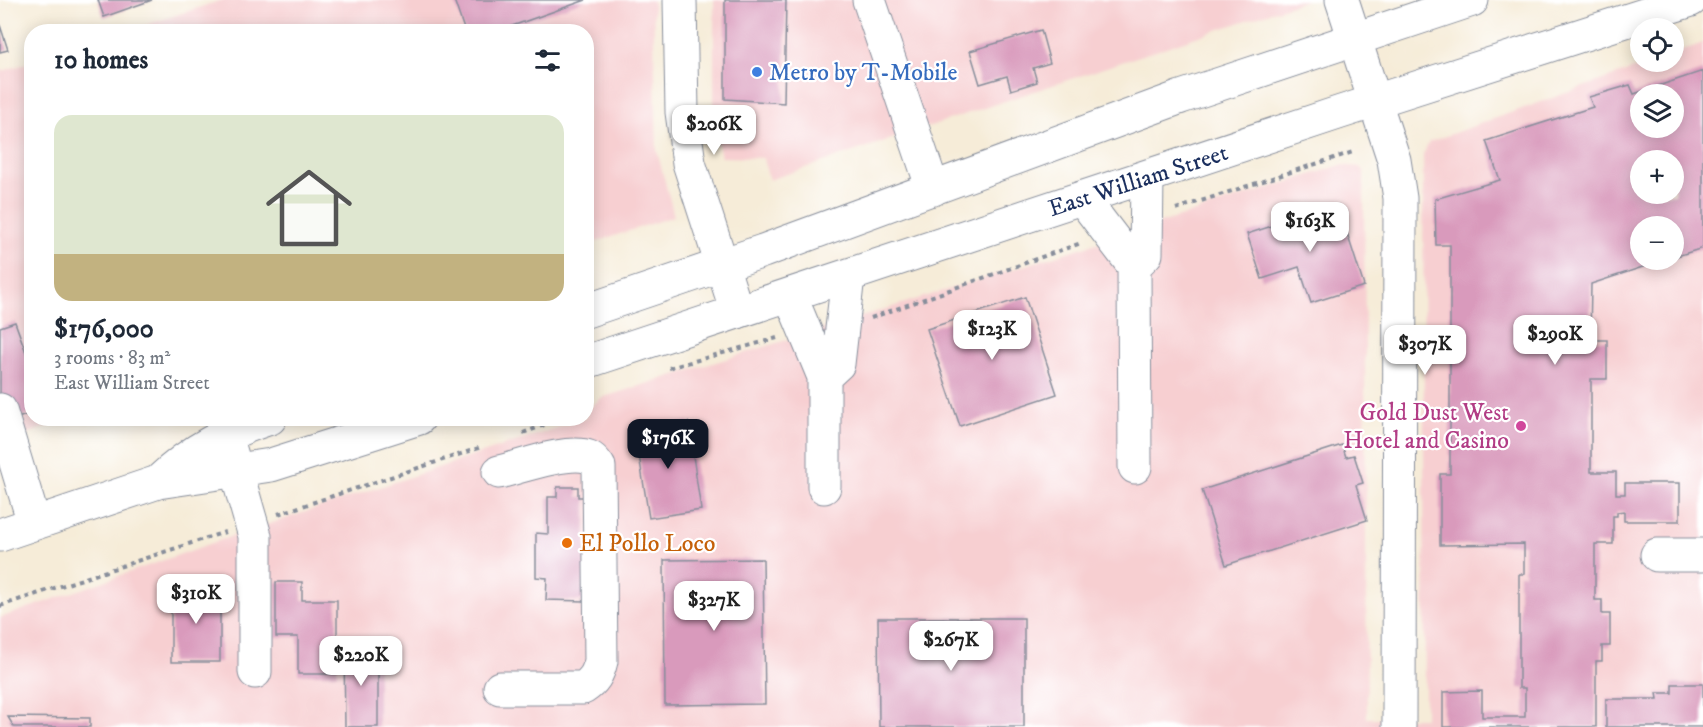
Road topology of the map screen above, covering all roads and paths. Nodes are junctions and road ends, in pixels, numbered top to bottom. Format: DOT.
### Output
graph roads {
  1 [pos="680,0"];
  2 [pos="869,0"];
  3 [pos="1342,0"];
  4 [pos="1472,0"];
  5 [pos="1691,0"];
  6 [pos="1356,39"];
  7 [pos="1376,101"];
  8 [pos="1353,152"];
  9 [pos="1147,177"];
  10 [pos="933,189"];
  11 [pos="1082,198"];
  12 [pos="1146,219"];
  13 [pos="1109,233"];
  14 [pos="721,266"];
  15 [pos="1134,266"];
  16 [pos="848,276"];
  17 [pos="790,294"];
  18 [pos="594,308"];
  19 [pos="737,312"];
  20 [pos="842,328"];
  21 [pos="809,340"];
  22 [pos="594,359"];
  23 [pos="667,368"];
  24 [pos="825,377"];
  25 [pos="0,410"];
  26 [pos="394,426"];
  27 [pos="223,427"];
  28 [pos="1135,467"];
  29 [pos="237,471"];
  30 [pos="499,472"];
  31 [pos="158,482"];
  32 [pos="825,487"];
  33 [pos="34,523"];
  34 [pos="0,535"];
  35 [pos="1657,555"];
  36 [pos="1703,555"];
  37 [pos="255,672"];
  38 [pos="500,688"];
  39 [pos="1399,727"];
  1 -- 14 [label="main road"];
  2 -- 10 [label="main road"];
  3 -- 6 [label="main road"];
  4 -- 6 [label="main road"];
  5 -- 7 [label="main road, East William Street"];
  6 -- 7 [label="main road"];
  6 -- 10 [label="main road"];
  7 -- 9 [label="main road, East William Street"];
  7 -- 39 [label="main road"];
  8 -- 12 [label="path"];
  9 -- 11 [label="main road, East William Street"];
  9 -- 12 [label="main road"];
  10 -- 14 [label="main road"];
  11 -- 13 [label="main road"];
  11 -- 16 [label="main road, East William Street"];
  12 -- 15 [label="main road"];
  13 -- 15 [label="main road"];
  13 -- 20 [label="path"];
  14 -- 18 [label="main road"];
  14 -- 19 [label="main road"];
  15 -- 28 [label="main road"];
  16 -- 17 [label="main road, East William Street"];
  16 -- 20 [label="main road"];
  17 -- 19 [label="main road, East William Street"];
  17 -- 21 [label="main road"];
  19 -- 22 [label="main road, East William Street"];
  20 -- 24 [label="main road"];
  21 -- 23 [label="path"];
  21 -- 24 [label="main road"];
  24 -- 32 [label="main road"];
  25 -- 33 [label="main road"];
  26 -- 29 [label="main road"];
  27 -- 29 [label="main road"];
  27 -- 31 [label="main road"];
  29 -- 31 [label="main road"];
  29 -- 37 [label="main road"];
  30 -- 38 [label="main road"];
  31 -- 33 [label="main road"];
  33 -- 34 [label="main road"];
  35 -- 36 [label="main road"];
}
